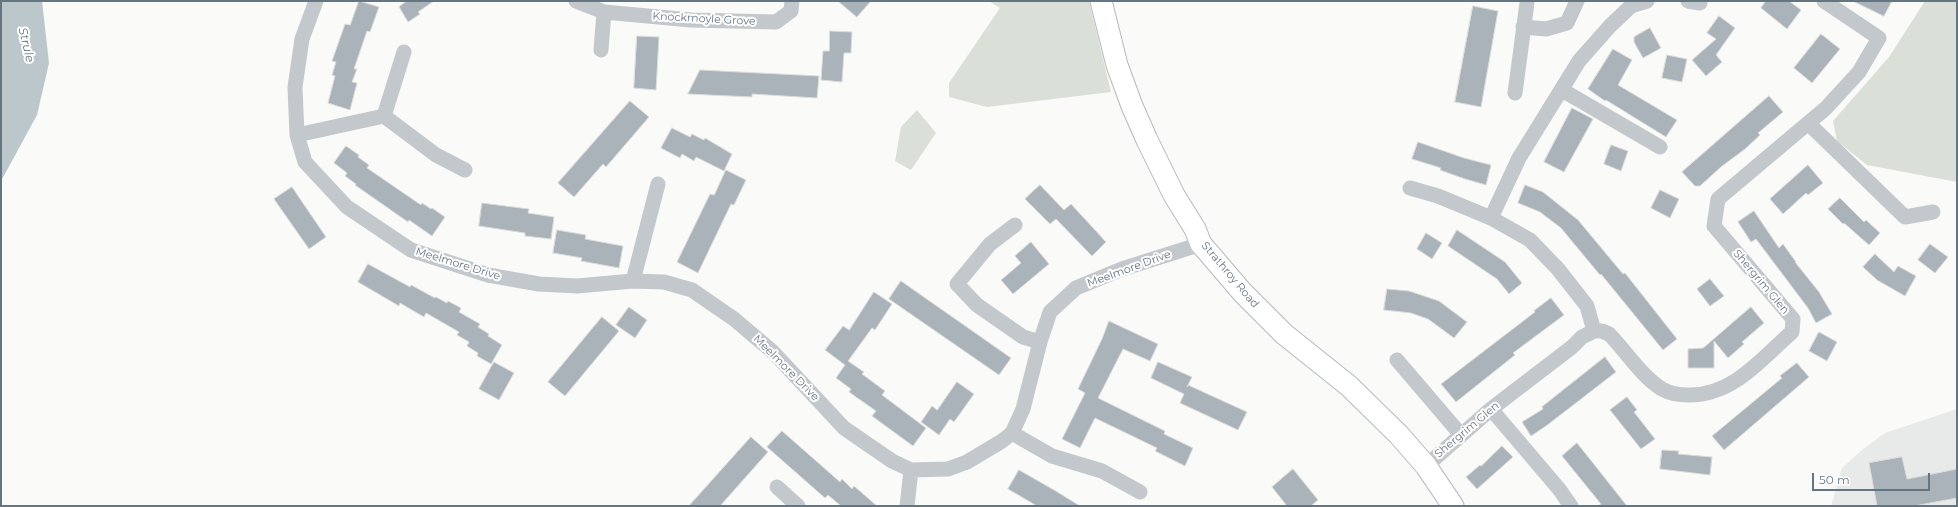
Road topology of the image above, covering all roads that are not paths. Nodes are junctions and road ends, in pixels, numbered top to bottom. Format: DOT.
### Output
graph roads {
  1 [pos="316,1"];
  2 [pos="576,1"];
  3 [pos="792,1"];
  4 [pos="1101,1"];
  5 [pos="1577,1"];
  6 [pos="1647,1"];
  7 [pos="1824,1"];
  8 [pos="1527,2"];
  9 [pos="604,12"];
  10 [pos="1523,28"];
  11 [pos="601,50"];
  12 [pos="404,52"];
  13 [pos="1562,90"];
  14 [pos="1515,92"];
  15 [pos="384,116"];
  16 [pos="1808,123"];
  17 [pos="297,135"];
  18 [pos="1660,148"];
  19 [pos="465,170"];
  20 [pos="658,184"];
  21 [pos="1410,188"];
  22 [pos="1932,212"];
  23 [pos="1491,218"];
  24 [pos="1015,225"];
  25 [pos="1202,244"];
  26 [pos="633,281"];
  27 [pos="1594,331"];
  28 [pos="1040,342"];
  29 [pos="1396,360"];
  30 [pos="1491,409"];
  31 [pos="1012,432"];
  32 [pos="1461,435"];
  33 [pos="1426,466"];
  34 [pos="911,470"];
  35 [pos="777,487"];
  36 [pos="1140,492"];
  37 [pos="798,506"];
  38 [pos="907,506"];
  39 [pos="1453,506"];
  40 [pos="1571,506"];
  1 -- 17 [label="street, Meelmore Drive"];
  2 -- 9 [label="street, Knockmoyle Grove"];
  3 -- 9 [label="street, Knockmoyle Grove"];
  4 -- 25 [label="street, Strathroy Road"];
  5 -- 10 [label="street"];
  6 -- 13 [label="street"];
  7 -- 16 [label="street, Shergrim Glen"];
  8 -- 10 [label="street"];
  9 -- 11 [label="street"];
  10 -- 14 [label="street"];
  12 -- 15 [label="street"];
  13 -- 18 [label="street"];
  13 -- 23 [label="street"];
  15 -- 17 [label="street"];
  15 -- 19 [label="street"];
  16 -- 22 [label="street"];
  16 -- 27 [label="street, Shergrim Glen"];
  17 -- 26 [label="street, Meelmore Drive"];
  20 -- 26 [label="street"];
  21 -- 23 [label="street"];
  23 -- 27 [label="street"];
  24 -- 28 [label="street"];
  25 -- 28 [label="street, Meelmore Drive"];
  25 -- 33 [label="street, Strathroy Road"];
  26 -- 34 [label="street, Meelmore Drive"];
  27 -- 30 [label="street, Shergrim Glen"];
  28 -- 31 [label="street, Meelmore Drive"];
  29 -- 32 [label="street"];
  30 -- 32 [label="street, Shergrim Glen"];
  30 -- 40 [label="street"];
  31 -- 34 [label="street, Meelmore Drive"];
  31 -- 36 [label="street"];
  32 -- 33 [label="street, Shergrim Glen"];
  33 -- 39 [label="street"];
  34 -- 38 [label="street"];
  35 -- 37 [label="street"];
}
